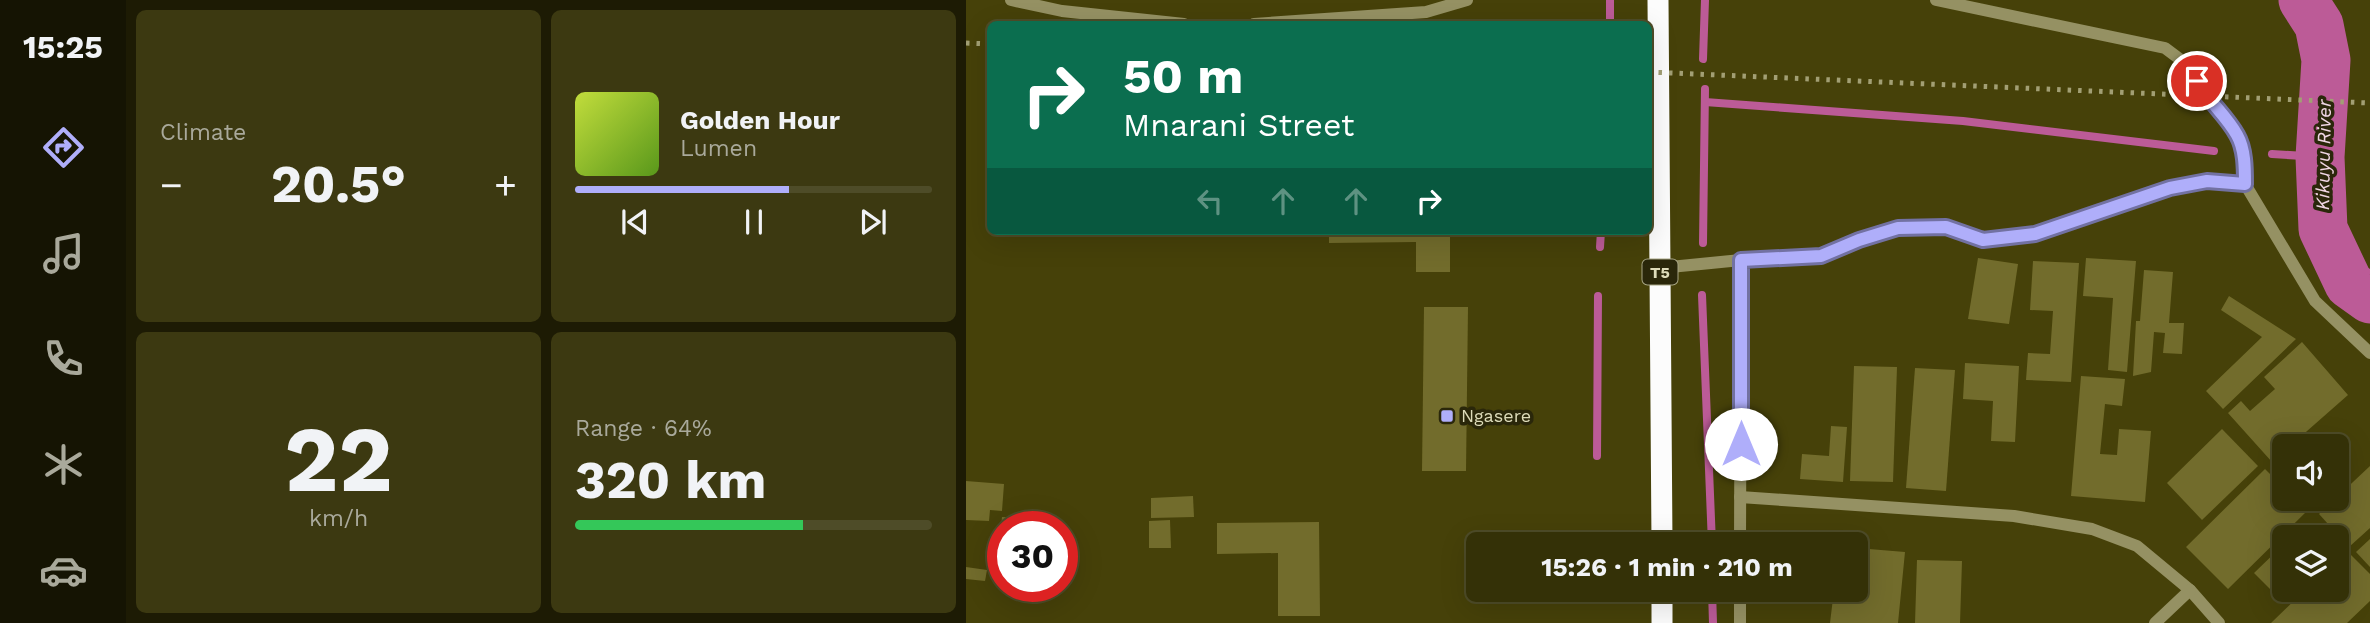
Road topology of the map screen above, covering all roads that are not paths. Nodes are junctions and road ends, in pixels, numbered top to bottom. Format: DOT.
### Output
graph roads {
  1 [pos="1011,0"];
  2 [pos="1467,0"];
  3 [pos="1658,0"];
  4 [pos="1936,0"];
  5 [pos="1154,21"];
  6 [pos="1297,21"];
  7 [pos="2245,184"];
  8 [pos="1741,260"];
  9 [pos="1660,268"];
  10 [pos="2370,354"];
  11 [pos="1740,496"];
  12 [pos="1662,532"];
  13 [pos="1740,532"];
  14 [pos="2190,590"];
  15 [pos="1662,602"];
  16 [pos="1740,602"];
  17 [pos="1662,623"];
  18 [pos="1740,623"];
  19 [pos="2155,623"];
  20 [pos="2219,623"];
  1 -- 5 [label="street"];
  2 -- 6 [label="street"];
  3 -- 9 [label="highway, T5"];
  4 -- 7 [label="street"];
  7 -- 8 [label="street"];
  7 -- 10 [label="street"];
  8 -- 9 [label="street"];
  8 -- 11 [label="street"];
  9 -- 12 [label="highway, T5"];
  11 -- 13 [label="street"];
  11 -- 14 [label="street"];
  14 -- 19 [label="street"];
  14 -- 20 [label="street"];
  15 -- 17 [label="highway"];
  16 -- 18 [label="street"];
}
